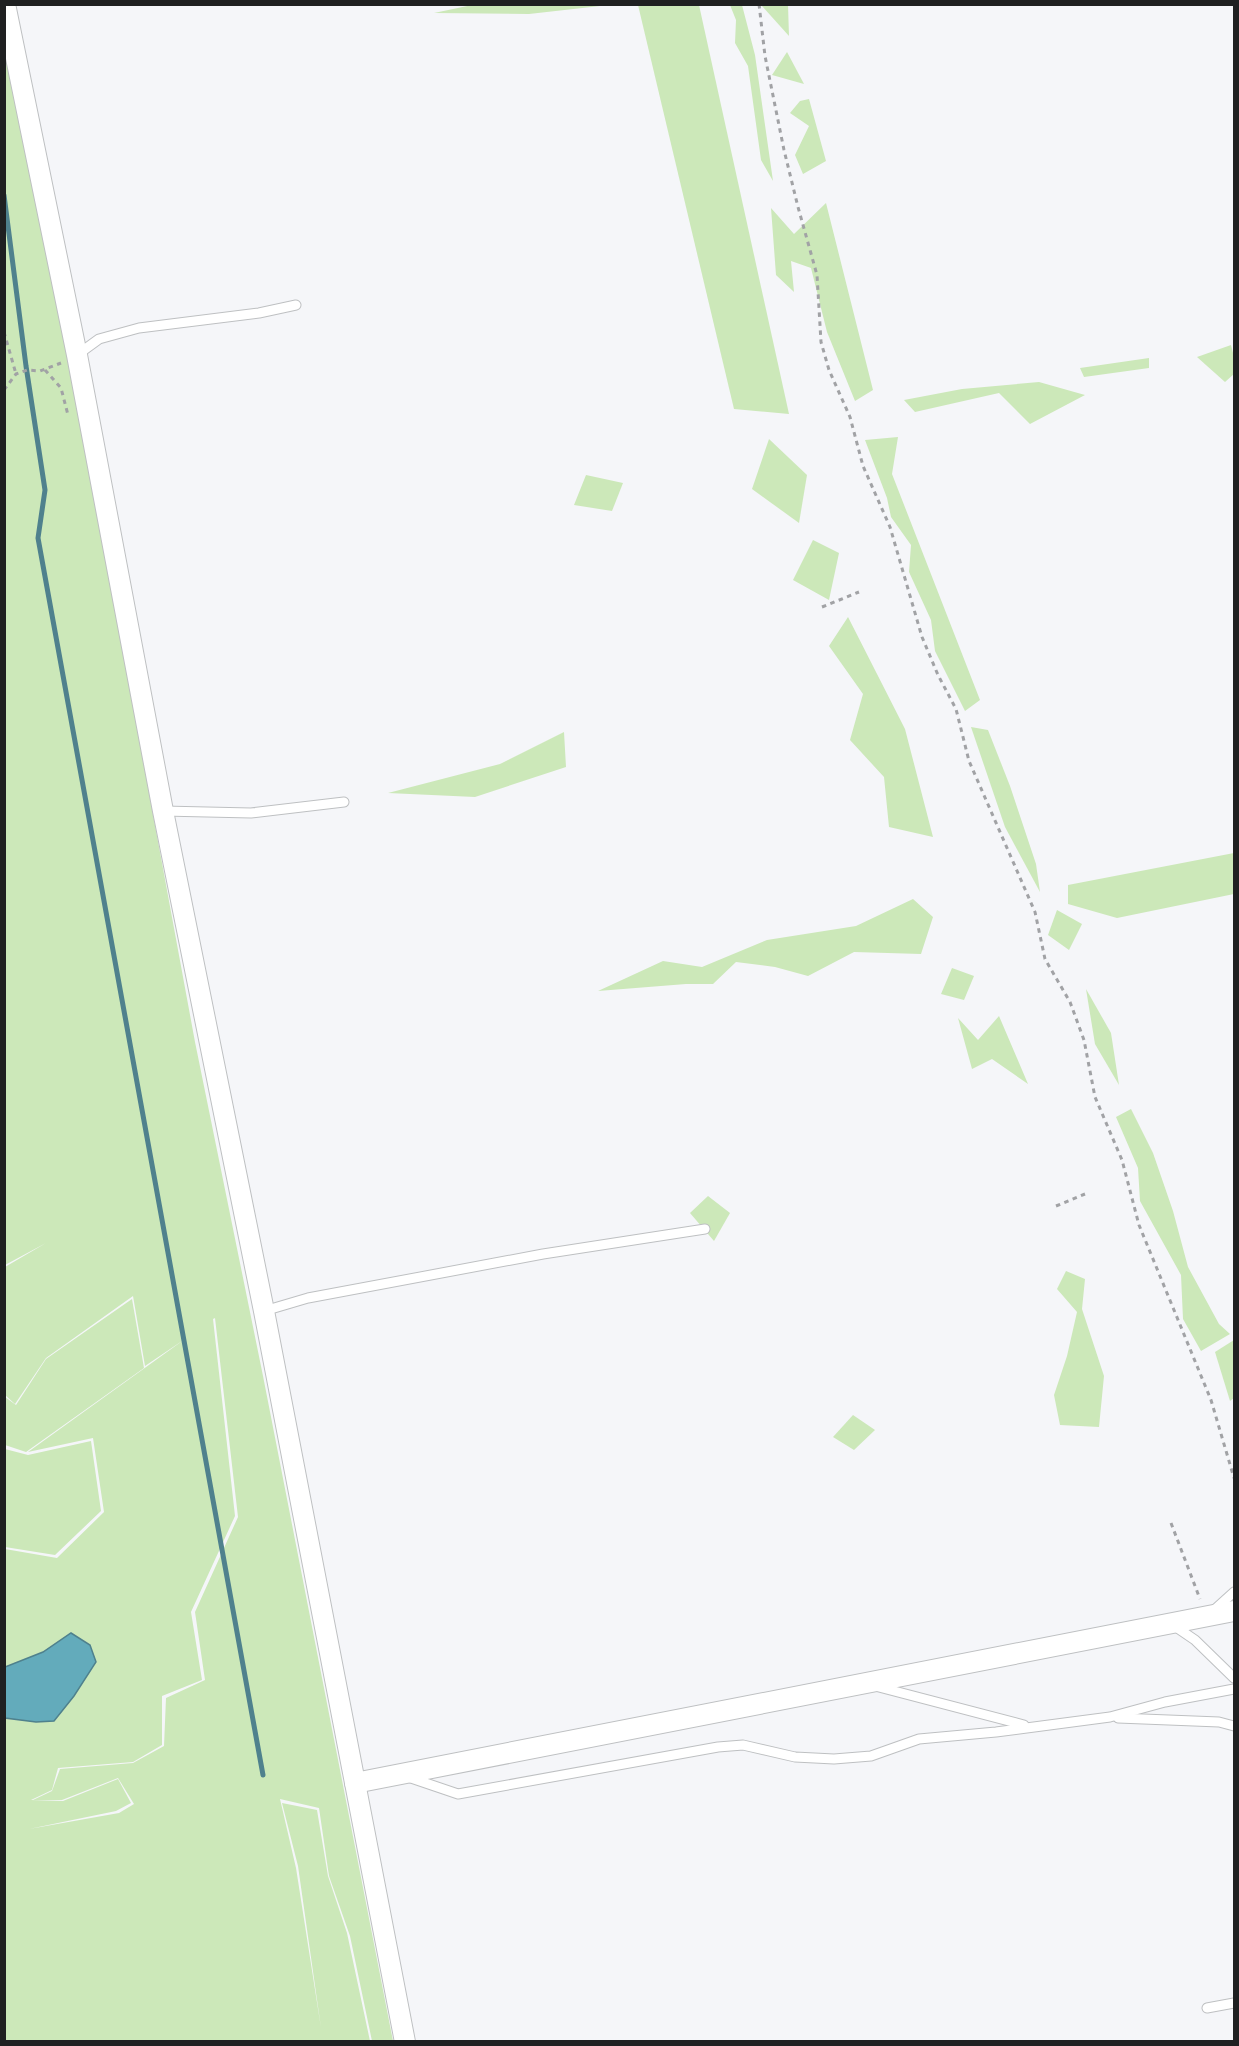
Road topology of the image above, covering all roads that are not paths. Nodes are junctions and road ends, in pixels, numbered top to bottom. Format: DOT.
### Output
graph roads {
  1 [pos="5,4"];
  2 [pos="296,304"];
  3 [pos="77,355"];
  4 [pos="344,802"];
  5 [pos="163,811"];
  6 [pos="705,1229"];
  7 [pos="264,1311"];
  8 [pos="1234,1592"];
  9 [pos="1234,1611"];
  10 [pos="1207,1617"];
  11 [pos="1172,1624"];
  12 [pos="1234,1678"];
  13 [pos="867,1683"];
  14 [pos="1234,1689"];
  15 [pos="1110,1717"];
  16 [pos="1030,1726"];
  17 [pos="1234,1726"];
  18 [pos="400,1775"];
  19 [pos="355,1783"];
  20 [pos="1234,2003"];
  21 [pos="1207,2008"];
  22 [pos="405,2042"];
  1 -- 3 [label="street"];
  2 -- 3 [label="lane"];
  3 -- 5 [label="street"];
  4 -- 5 [label="lane"];
  5 -- 7 [label="street"];
  6 -- 7 [label="lane"];
  7 -- 19 [label="street"];
  8 -- 10 [label="lane"];
  9 -- 10 [label="street"];
  10 -- 11 [label="street"];
  11 -- 12 [label="lane"];
  11 -- 13 [label="street"];
  13 -- 16 [label="lane"];
  13 -- 18 [label="street"];
  14 -- 15 [label="lane"];
  15 -- 16 [label="lane"];
  15 -- 17 [label="lane"];
  16 -- 18 [label="lane"];
  18 -- 19 [label="street"];
  19 -- 22 [label="street"];
  20 -- 21 [label="lane"];
}
